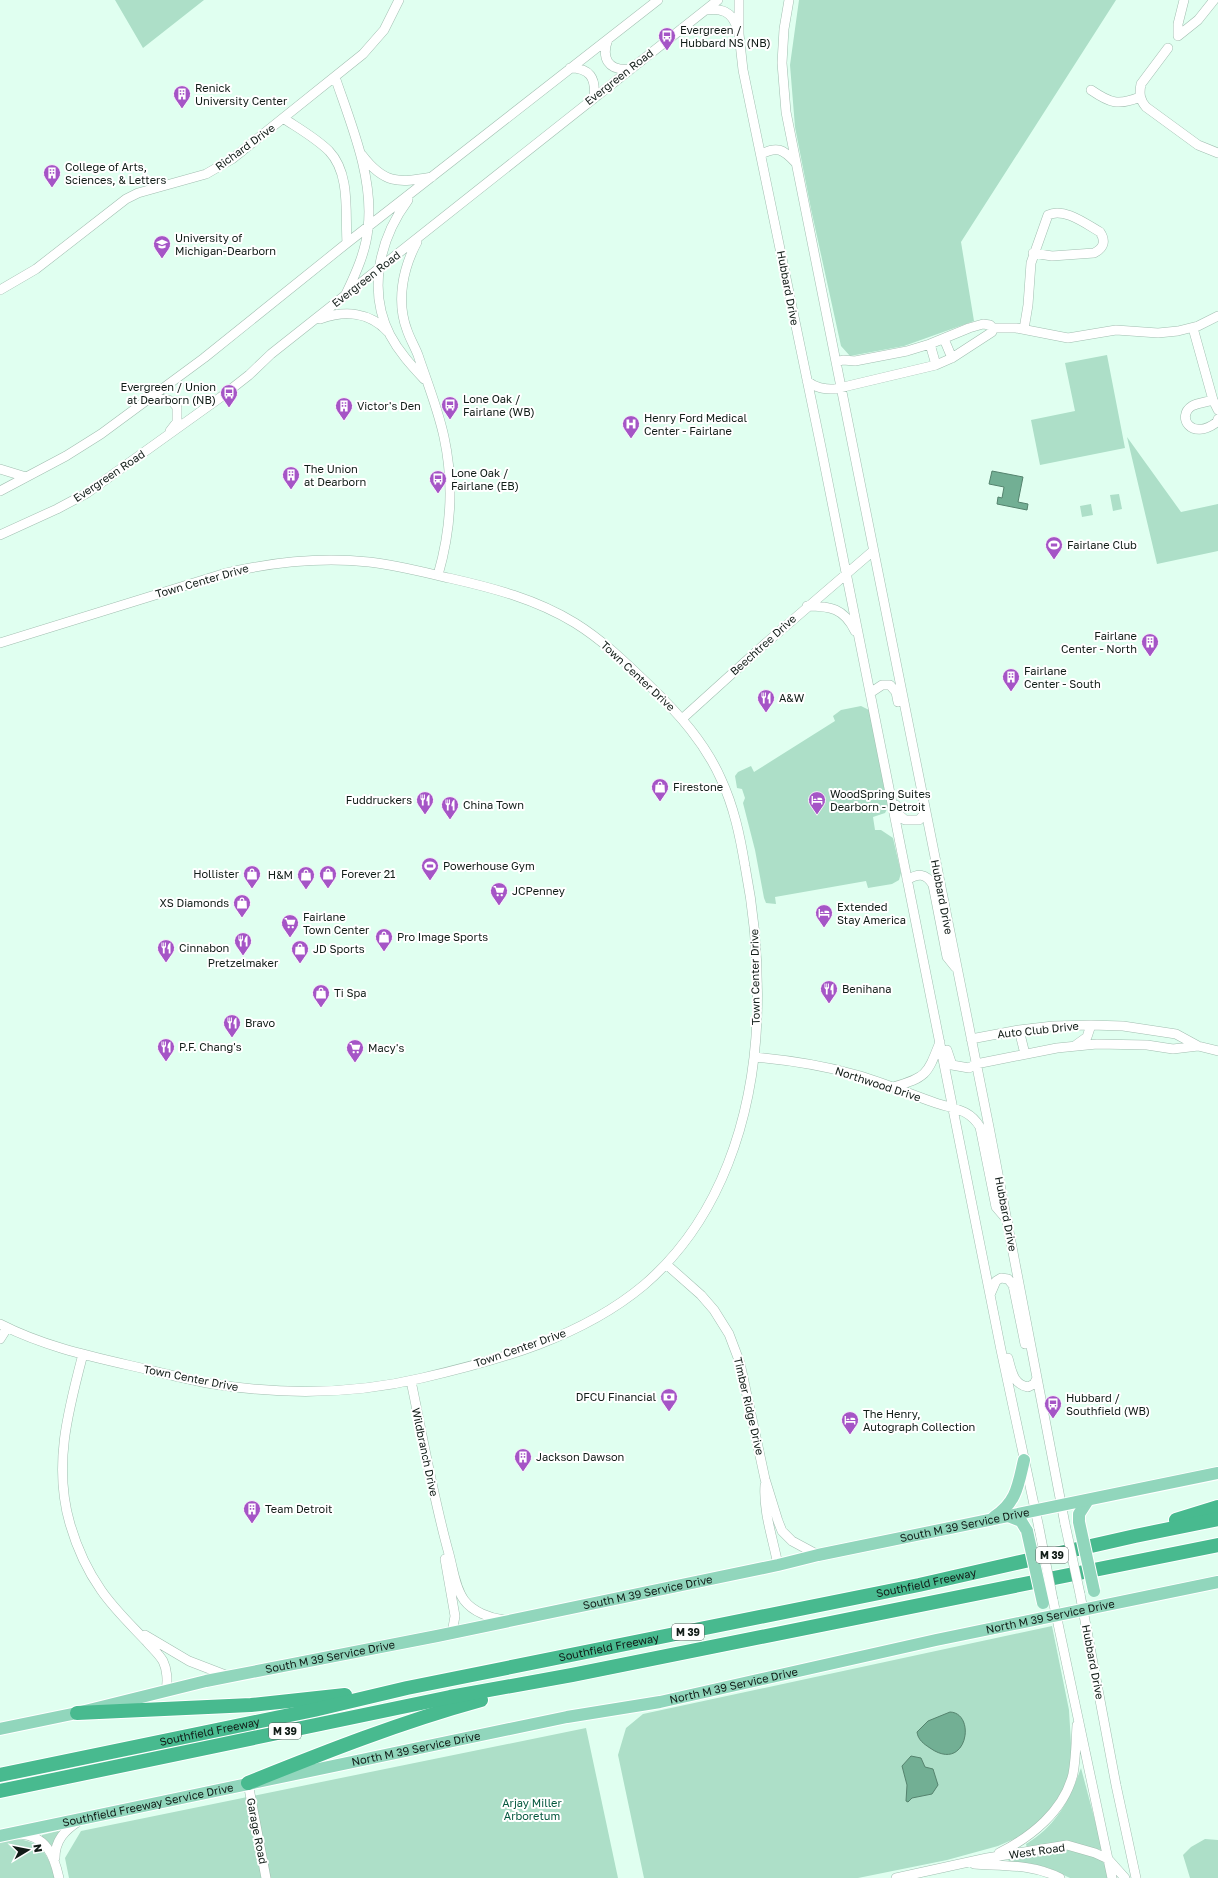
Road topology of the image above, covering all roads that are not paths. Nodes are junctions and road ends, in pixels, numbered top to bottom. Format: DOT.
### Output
graph roads {
  1 [pos="399,0"];
  2 [pos="658,0"];
  3 [pos="718,0"];
  4 [pos="739,0"];
  5 [pos="789,0"];
  6 [pos="1184,0"];
  7 [pos="1214,0"];
  8 [pos="704,11"];
  9 [pos="739,34"];
  10 [pos="608,39"];
  11 [pos="1168,48"];
  12 [pos="570,68"];
  13 [pos="629,69"];
  14 [pos="335,78"];
  15 [pos="1091,90"];
  16 [pos="594,97"];
  17 [pos="1140,97"];
  18 [pos="283,118"];
  19 [pos="1218,152"];
  20 [pos="361,154"];
  21 [pos="761,154"];
  22 [pos="795,162"];
  23 [pos="433,177"];
  24 [pos="414,192"];
  25 [pos="368,228"];
  26 [pos="418,239"];
  27 [pos="347,243"];
  28 [pos="1033,253"];
  29 [pos="379,270"];
  30 [pos="0,290"];
  31 [pos="346,295"];
  32 [pos="1218,316"];
  33 [pos="313,321"];
  34 [pos="993,328"];
  35 [pos="1193,328"];
  36 [pos="1024,329"];
  37 [pos="390,335"];
  38 [pos="944,339"];
  39 [pos="930,344"];
  40 [pos="952,358"];
  41 [pos="836,362"];
  42 [pos="936,365"];
  43 [pos="807,381"];
  44 [pos="428,382"];
  45 [pos="841,388"];
  46 [pos="152,396"];
  47 [pos="1213,400"];
  48 [pos="1218,410"];
  49 [pos="1218,419"];
  50 [pos="168,436"];
  51 [pos="0,468"];
  52 [pos="26,477"];
  53 [pos="0,491"];
  54 [pos="0,535"];
  55 [pos="873,551"];
  56 [pos="846,574"];
  57 [pos="438,575"];
  58 [pos="807,606"];
  59 [pos="858,636"];
  60 [pos="0,643"];
  61 [pos="870,693"];
  62 [pos="683,718"];
  63 [pos="915,762"];
  64 [pos="883,764"];
  65 [pos="925,813"];
  66 [pos="907,880"];
  67 [pos="922,955"];
  68 [pos="957,970"];
  69 [pos="1091,1025"];
  70 [pos="1120,1026"];
  71 [pos="1019,1030"];
  72 [pos="971,1039"];
  73 [pos="940,1042"];
  74 [pos="1118,1043"];
  75 [pos="1075,1046"];
  76 [pos="1198,1046"];
  77 [pos="1218,1051"];
  78 [pos="1025,1054"];
  79 [pos="754,1057"];
  80 [pos="976,1064"];
  81 [pos="893,1087"];
  82 [pos="953,1108"];
  83 [pos="1008,1222"];
  84 [pos="666,1264"];
  85 [pos="990,1295"];
  86 [pos="4,1326"];
  87 [pos="0,1339"];
  88 [pos="1000,1343"];
  89 [pos="83,1354"];
  90 [pos="1034,1361"];
  91 [pos="1037,1378"];
  92 [pos="411,1381"];
  93 [pos="1024,1460"];
  94 [pos="1218,1473"];
  95 [pos="765,1479"];
  96 [pos="1088,1500"];
  97 [pos="1062,1505"];
  98 [pos="1218,1507"];
  99 [pos="1035,1511"];
  100 [pos="1008,1516"];
  101 [pos="1218,1519"];
  102 [pos="990,1520"];
  103 [pos="440,1524"];
  104 [pos="1033,1529"];
  105 [pos="1135,1536"];
  106 [pos="1218,1545"];
  107 [pos="1218,1550"];
  108 [pos="1190,1551"];
  109 [pos="818,1555"];
  110 [pos="778,1565"];
  111 [pos="1218,1582"];
  112 [pos="1048,1601"];
  113 [pos="1113,1603"];
  114 [pos="1083,1609"];
  115 [pos="1057,1615"];
  116 [pos="1035,1619"];
  117 [pos="509,1621"];
  118 [pos="135,1629"];
  119 [pos="452,1633"];
  120 [pos="572,1675"];
  121 [pos="228,1677"];
  122 [pos="407,1688"];
  123 [pos="166,1690"];
  124 [pos="1078,1712"];
  125 [pos="77,1713"];
  126 [pos="0,1729"];
  127 [pos="0,1775"];
  128 [pos="248,1783"];
  129 [pos="0,1791"];
  130 [pos="82,1819"];
  131 [pos="13,1833"];
  132 [pos="0,1836"];
  133 [pos="988,1858"];
  134 [pos="1108,1860"];
  135 [pos="56,1863"];
  136 [pos="967,1864"];
  137 [pos="59,1878"];
  138 [pos="266,1878"];
  139 [pos="896,1878"];
  140 [pos="1060,1878"];
  141 [pos="1112,1878"];
  142 [pos="1125,1878"];
  143 [pos="1136,1878"];
  1 -- 14 [label="street, Richard Drive"];
  2 -- 10 [label="street"];
  3 -- 8 [label="street, Evergreen Road"];
  4 -- 9 [label="street, Hubbard Drive"];
  5 -- 22 [label="street, Hubbard Drive"];
  6 -- 7 [label="street"];
  8 -- 9 [label="street"];
  8 -- 13 [label="street, Evergreen Road"];
  9 -- 21 [label="street, Hubbard Drive"];
  10 -- 12 [label="street"];
  10 -- 13 [label="street"];
  11 -- 17 [label="street"];
  12 -- 16 [label="street"];
  12 -- 23 [label="street"];
  13 -- 16 [label="street, Evergreen Road"];
  14 -- 18 [label="street, Richard Drive"];
  14 -- 20 [label="street"];
  15 -- 17 [label="street"];
  16 -- 26 [label="street, Evergreen Road"];
  17 -- 19 [label="street"];
  18 -- 27 [label="street"];
  18 -- 30 [label="street, Richard Drive"];
  20 -- 23 [label="street"];
  20 -- 25 [label="street"];
  21 -- 22 [label="street"];
  21 -- 43 [label="street, Hubbard Drive"];
  22 -- 41 [label="street, Hubbard Drive"];
  23 -- 24 [label="street"];
  24 -- 25 [label="street"];
  24 -- 29 [label="street"];
  25 -- 27 [label="street"];
  25 -- 31 [label="street"];
  26 -- 29 [label="street, Evergreen Road"];
  26 -- 44 [label="street"];
  27 -- 46 [label="street"];
  28 -- 28 [label="street"];
  28 -- 36 [label="street"];
  29 -- 31 [label="street, Evergreen Road"];
  29 -- 37 [label="street"];
  31 -- 33 [label="street, Evergreen Road"];
  32 -- 35 [label="street"];
  33 -- 37 [label="street"];
  33 -- 50 [label="street, Evergreen Road"];
  34 -- 36 [label="street"];
  34 -- 38 [label="street"];
  34 -- 40 [label="street"];
  35 -- 36 [label="street"];
  35 -- 47 [label="street"];
  37 -- 44 [label="street"];
  38 -- 39 [label="street"];
  38 -- 40 [label="street"];
  39 -- 41 [label="street"];
  39 -- 42 [label="street"];
  40 -- 42 [label="street"];
  41 -- 45 [label="street, Hubbard Drive"];
  42 -- 45 [label="street"];
  43 -- 45 [label="street"];
  43 -- 56 [label="street, Hubbard Drive"];
  44 -- 57 [label="street"];
  45 -- 55 [label="street, Hubbard Drive"];
  46 -- 50 [label="street"];
  46 -- 52 [label="street"];
  47 -- 48 [label="street"];
  47 -- 49 [label="street"];
  50 -- 54 [label="street, Evergreen Road"];
  51 -- 52 [label="street"];
  52 -- 53 [label="street"];
  55 -- 56 [label="street"];
  55 -- 63 [label="street, Hubbard Drive"];
  56 -- 58 [label="street, Beechtree Drive"];
  56 -- 59 [label="street, Hubbard Drive"];
  57 -- 60 [label="street, Town Center Drive"];
  57 -- 62 [label="street, Town Center Drive"];
  58 -- 59 [label="street"];
  58 -- 62 [label="street, Beechtree Drive"];
  59 -- 61 [label="street, Hubbard Drive"];
  61 -- 63 [label="street"];
  61 -- 64 [label="street, Hubbard Drive"];
  62 -- 79 [label="street, Town Center Drive"];
  63 -- 65 [label="street, Hubbard Drive"];
  64 -- 65 [label="street"];
  64 -- 66 [label="street, Hubbard Drive"];
  65 -- 68 [label="street, Hubbard Drive"];
  66 -- 67 [label="street, Hubbard Drive"];
  66 -- 68 [label="street"];
  67 -- 73 [label="street, Hubbard Drive"];
  67 -- 80 [label="street, Auto Club Drive"];
  68 -- 72 [label="street, Hubbard Drive"];
  69 -- 70 [label="street, Auto Club Drive"];
  69 -- 71 [label="street, Auto Club Drive"];
  69 -- 75 [label="street"];
  70 -- 74 [label="street"];
  70 -- 76 [label="street, Auto Club Drive"];
  71 -- 72 [label="street, Auto Club Drive"];
  71 -- 78 [label="street"];
  72 -- 80 [label="street, Hubbard Drive"];
  73 -- 81 [label="street"];
  73 -- 82 [label="street, Hubbard Drive"];
  74 -- 75 [label="street, Auto Club Drive"];
  74 -- 76 [label="street, Auto Club Drive"];
  75 -- 78 [label="street, Auto Club Drive"];
  76 -- 77 [label="street, Auto Club Drive"];
  78 -- 80 [label="street, Auto Club Drive"];
  79 -- 81 [label="street, Northwood Drive"];
  79 -- 84 [label="street, Town Center Drive"];
  80 -- 83 [label="street, Hubbard Drive"];
  81 -- 82 [label="street, Northwood Drive"];
  82 -- 83 [label="street, Northwood Drive"];
  82 -- 85 [label="street, Hubbard Drive"];
  83 -- 90 [label="street, Hubbard Drive"];
  84 -- 92 [label="street, Town Center Drive"];
  84 -- 95 [label="street, Timber Ridge Drive"];
  85 -- 88 [label="street, Hubbard Drive"];
  85 -- 90 [label="street"];
  86 -- 87 [label="street"];
  86 -- 89 [label="street, Town Center Drive"];
  88 -- 91 [label="street"];
  88 -- 93 [label="street, Hubbard Drive"];
  89 -- 92 [label="street, Town Center Drive"];
  89 -- 118 [label="street"];
  90 -- 91 [label="street, Hubbard Drive"];
  91 -- 97 [label="street, Hubbard Drive"];
  92 -- 103 [label="street, Wildbranch Drive"];
  93 -- 99 [label="street, Hubbard Drive"];
  93 -- 102 [label="main road"];
  94 -- 96 [label="main road, South M 39 Service Drive"];
  95 -- 109 [label="street, Timber Ridge Drive"];
  95 -- 110 [label="street, Timber Ridge Drive"];
  96 -- 97 [label="main road, South M 39 Service Drive"];
  96 -- 113 [label="main road, bridge"];
  97 -- 99 [label="main road, South M 39 Service Drive"];
  97 -- 114 [label="street, Hubbard Drive, bridge"];
  98 -- 105 [label="highway"];
  99 -- 100 [label="main road, South M 39 Service Drive"];
  99 -- 104 [label="street, Hubbard Drive"];
  100 -- 102 [label="main road, South M 39 Service Drive"];
  100 -- 104 [label="main road"];
  101 -- 105 [label="highway, Southfield Freeway / M 39"];
  102 -- 109 [label="main road, South M 39 Service Drive"];
  103 -- 117 [label="street, Wildbranch Drive"];
  103 -- 119 [label="street, Wildbranch Drive"];
  104 -- 112 [label="main road, bridge"];
  105 -- 122 [label="highway, Southfield Freeway / M 39"];
  106 -- 108 [label="highway, Southfield Freeway / M 39"];
  107 -- 108 [label="highway"];
  108 -- 120 [label="highway, Southfield Freeway / M 39"];
  109 -- 110 [label="main road, South M 39 Service Drive"];
  110 -- 117 [label="main road, South M 39 Service Drive"];
  111 -- 113 [label="main road, North M 39 Service Drive"];
  112 -- 115 [label="street"];
  112 -- 116 [label="main road"];
  113 -- 114 [label="main road, North M 39 Service Drive"];
  114 -- 115 [label="main road, North M 39 Service Drive"];
  114 -- 143 [label="street, Hubbard Drive"];
  115 -- 116 [label="main road, North M 39 Service Drive"];
  115 -- 124 [label="street"];
  116 -- 128 [label="main road, North M 39 Service Drive"];
  117 -- 119 [label="main road, South M 39 Service Drive"];
  118 -- 121 [label="street"];
  118 -- 123 [label="street"];
  119 -- 121 [label="main road, South M 39 Service Drive"];
  120 -- 128 [label="highway"];
  120 -- 129 [label="highway, Southfield Freeway / M 39"];
  121 -- 123 [label="main road, South M 39 Service Drive"];
  122 -- 125 [label="highway"];
  122 -- 127 [label="highway, Southfield Freeway / M 39"];
  123 -- 125 [label="main road, South M 39 Service Drive"];
  124 -- 133 [label="street, West Road"];
  124 -- 134 [label="street"];
  125 -- 126 [label="main road, South M 39 Service Drive"];
  128 -- 130 [label="main road, Southfield Freeway Service Drive"];
  128 -- 138 [label="street, Garage Road"];
  130 -- 131 [label="main road, Southfield Freeway Service Drive"];
  130 -- 135 [label="street"];
  131 -- 132 [label="main road, Southfield Freeway Service Drive"];
  131 -- 135 [label="street"];
  133 -- 134 [label="street, West Road"];
  133 -- 136 [label="street, West Road"];
  134 -- 141 [label="street"];
  134 -- 142 [label="street, West Road"];
  135 -- 137 [label="street"];
  136 -- 139 [label="street, West Road"];
  136 -- 140 [label="street, West Road"];
}
